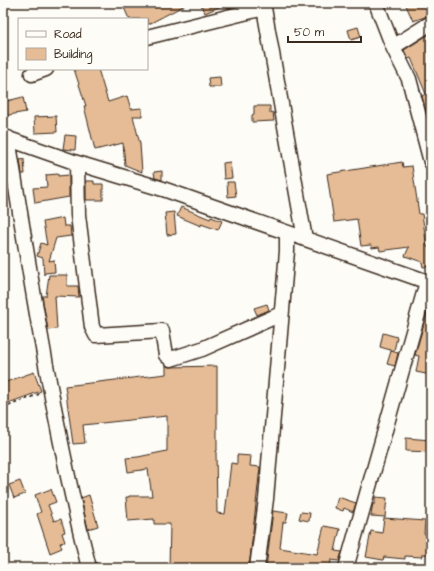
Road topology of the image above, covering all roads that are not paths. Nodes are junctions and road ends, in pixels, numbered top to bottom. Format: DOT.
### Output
graph roads {
  1 [pos="376,3"];
  2 [pos="431,23"];
  3 [pos="148,37"];
  4 [pos="393,47"];
  5 [pos="43,70"];
  6 [pos="32,74"];
  7 [pos="5,138"];
  8 [pos="431,162"];
  9 [pos="77,163"];
  10 [pos="287,233"];
  11 [pos="305,239"];
  12 [pos="429,282"];
  13 [pos="281,314"];
  14 [pos="89,568"];
  15 [pos="257,568"];
  16 [pos="346,568"];
  1 -- 4 [label="street"];
  2 -- 4 [label="street"];
  3 -- 11 [label="street"];
  4 -- 8 [label="street"];
  5 -- 6 [label="street"];
  7 -- 9 [label="street"];
  7 -- 14 [label="street"];
  9 -- 10 [label="street"];
  9 -- 13 [label="street"];
  10 -- 11 [label="street"];
  10 -- 13 [label="street"];
  11 -- 12 [label="street"];
  12 -- 16 [label="street"];
  13 -- 15 [label="street"];
}
